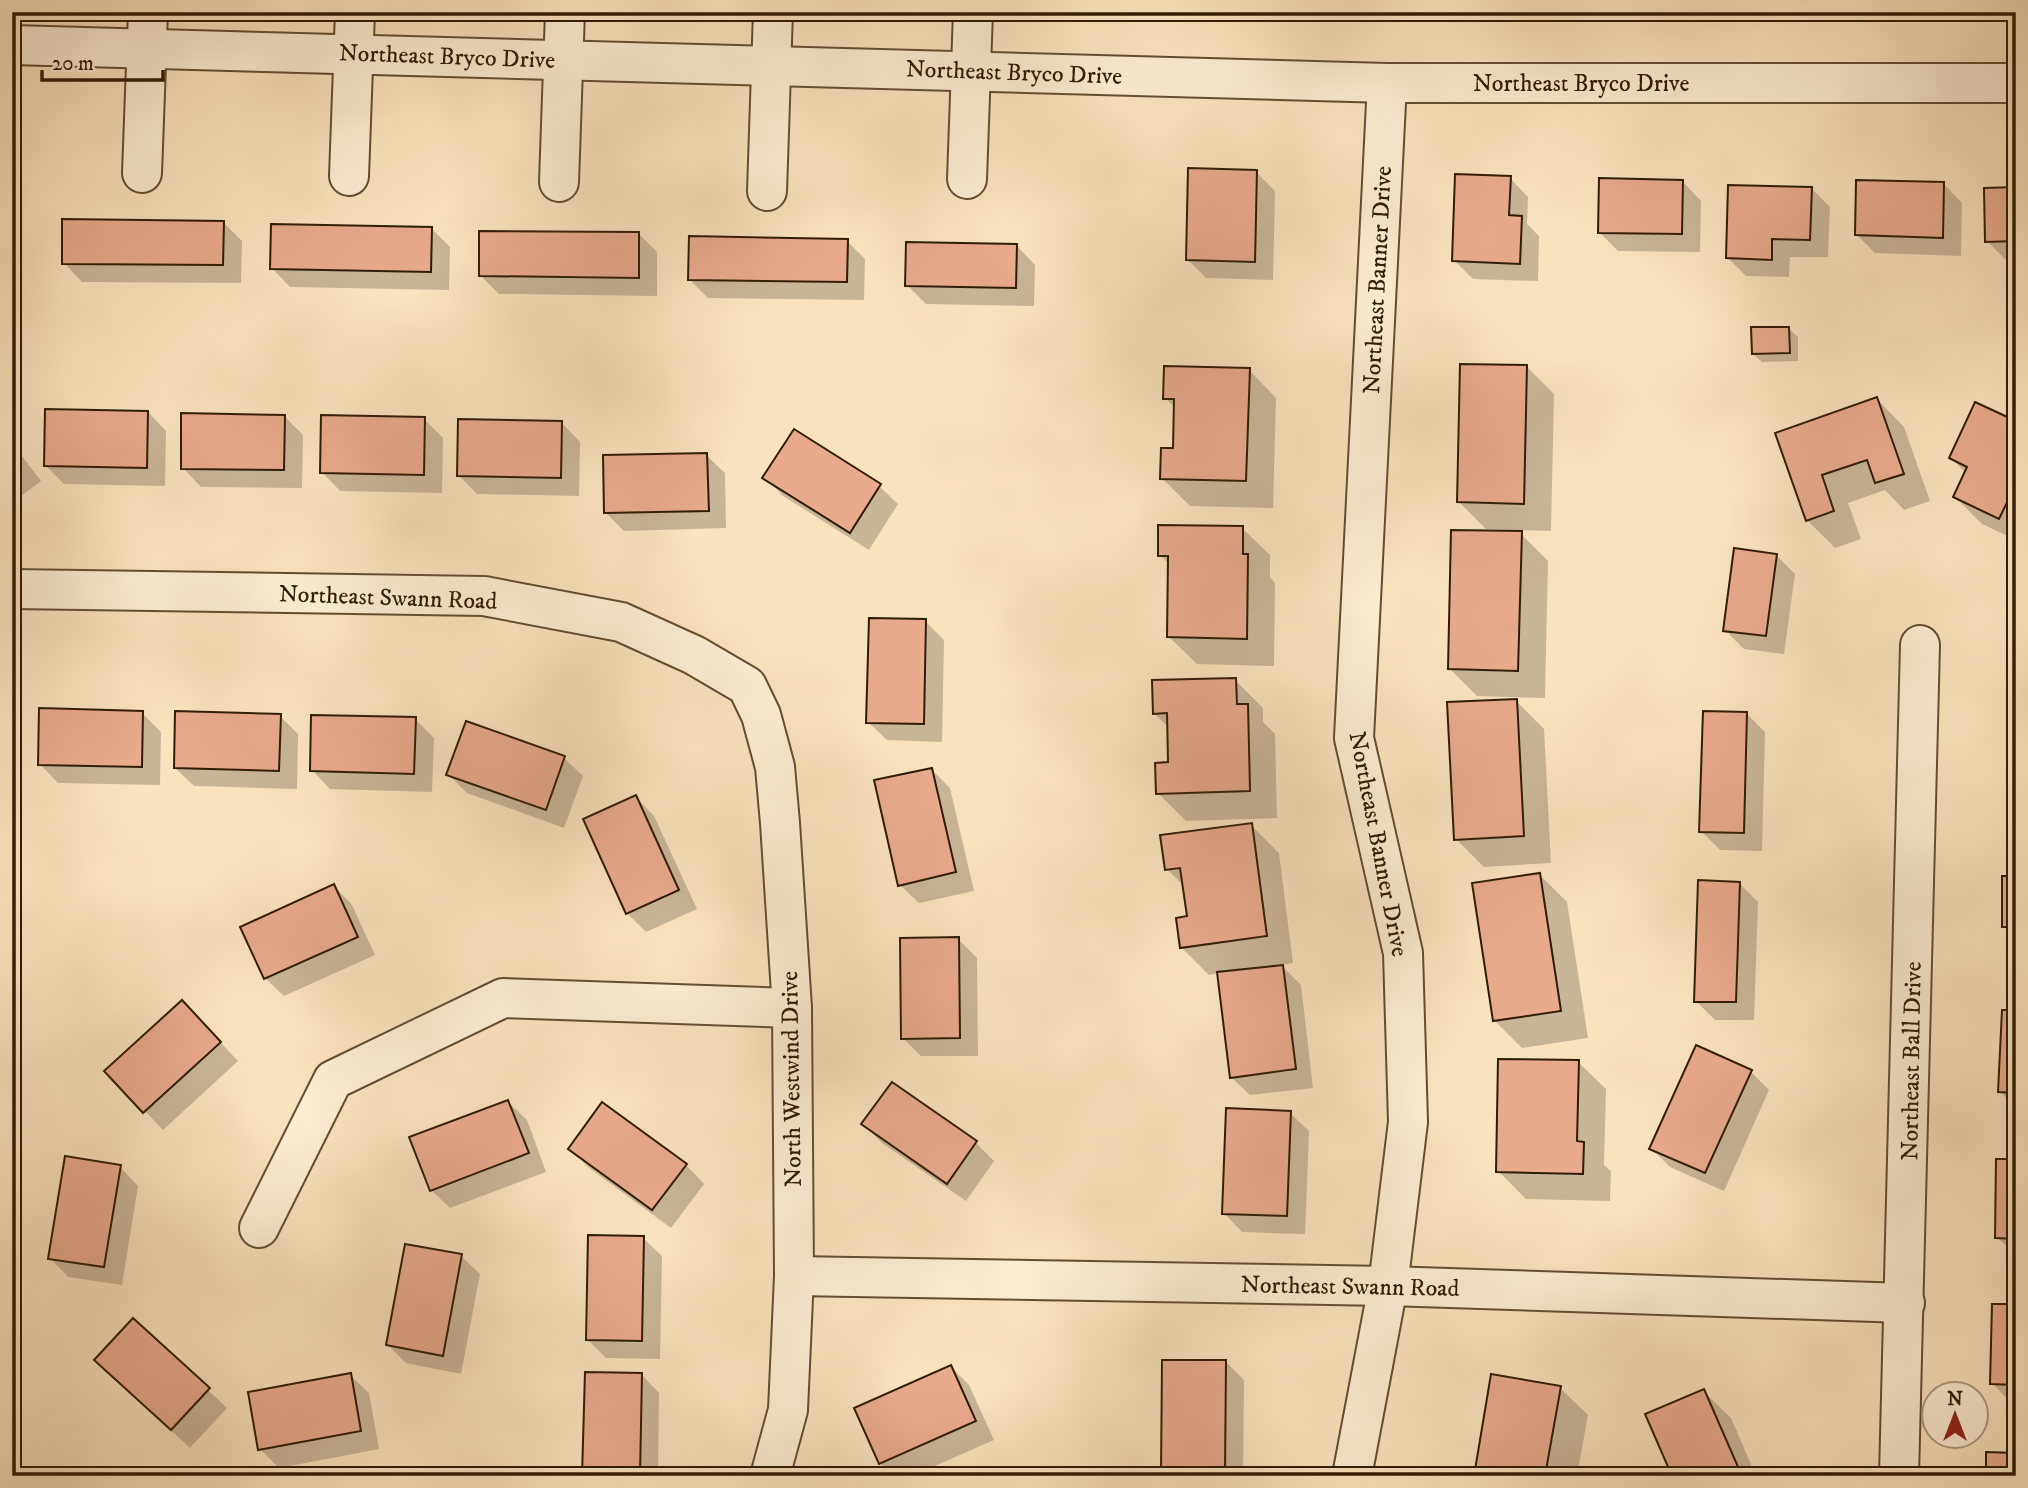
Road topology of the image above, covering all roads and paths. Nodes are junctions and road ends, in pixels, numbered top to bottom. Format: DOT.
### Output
graph roads {
  1 [pos="355,12"];
  2 [pos="565,12"];
  3 [pos="774,12"];
  4 [pos="974,12"];
  5 [pos="147,30"];
  6 [pos="12,45"];
  7 [pos="354,54"];
  8 [pos="564,60"];
  9 [pos="772,65"];
  10 [pos="971,71"];
  11 [pos="1387,83"];
  12 [pos="2016,83"];
  13 [pos="142,173"];
  14 [pos="349,176"];
  15 [pos="967,179"];
  16 [pos="559,182"];
  17 [pos="767,191"];
  18 [pos="12,589"];
  19 [pos="1920,645"];
  20 [pos="747,686"];
  21 [pos="792,1008"];
  22 [pos="259,1228"];
  23 [pos="794,1276"];
  24 [pos="1388,1286"];
  25 [pos="1905,1303"];
  26 [pos="770,1476"];
  27 [pos="1352,1476"];
  28 [pos="1899,1476"];
  1 -- 7 [label="street"];
  2 -- 8 [label="street"];
  3 -- 9 [label="street"];
  4 -- 10 [label="street"];
  5 -- 6 [label="street, Northeast Bryco Drive"];
  5 -- 7 [label="street, Northeast Bryco Drive"];
  5 -- 13 [label="street"];
  7 -- 8 [label="street, Northeast Bryco Drive"];
  7 -- 14 [label="street"];
  8 -- 9 [label="street, Northeast Bryco Drive"];
  8 -- 16 [label="street"];
  9 -- 10 [label="street, Northeast Bryco Drive"];
  9 -- 17 [label="street"];
  10 -- 11 [label="street, Northeast Bryco Drive"];
  10 -- 15 [label="street"];
  11 -- 12 [label="street, Northeast Bryco Drive"];
  11 -- 24 [label="street, Northeast Banner Drive"];
  18 -- 20 [label="street, Northeast Swann Road"];
  19 -- 25 [label="street, Northeast Ball Drive"];
  20 -- 21 [label="street, North Westwind Drive"];
  21 -- 22 [label="street"];
  21 -- 23 [label="street, North Westwind Drive"];
  23 -- 24 [label="street, Northeast Swann Road"];
  23 -- 26 [label="street, North Westwind Drive"];
  24 -- 25 [label="street, Northeast Swann Road"];
  24 -- 27 [label="street, Northeast Banner Drive"];
  25 -- 28 [label="street, Northeast Ball Drive"];
}
